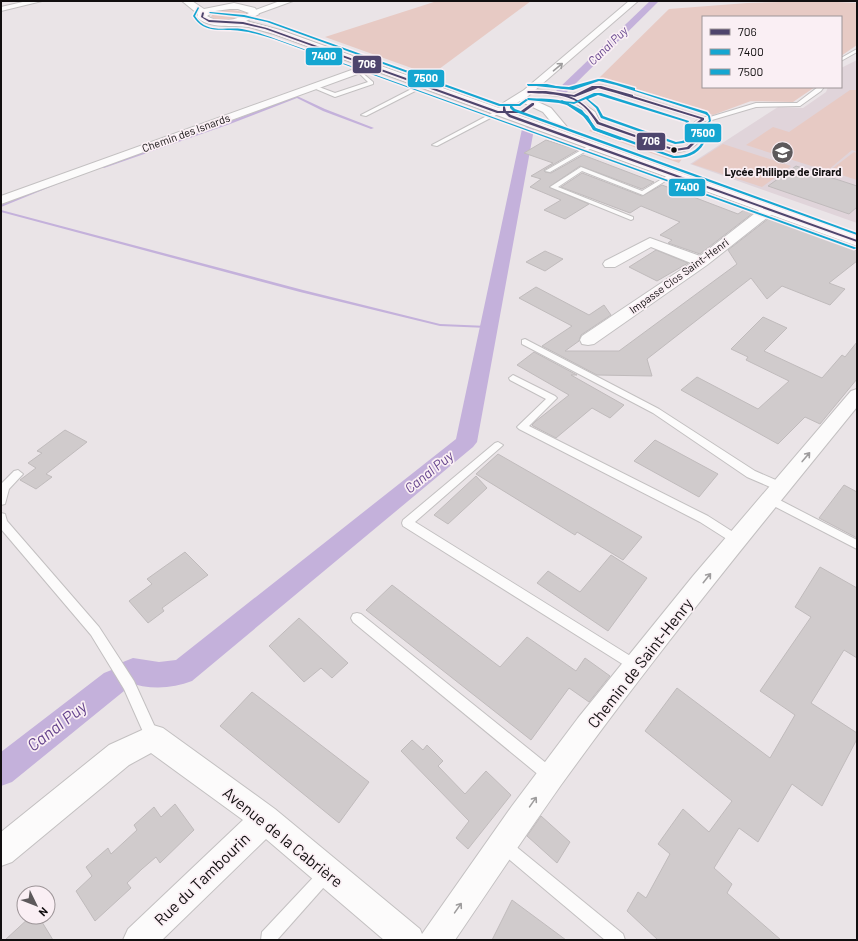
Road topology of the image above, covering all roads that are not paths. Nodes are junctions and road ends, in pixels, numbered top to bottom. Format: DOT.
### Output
graph roads {
  1 [pos="38,1"];
  2 [pos="186,1"];
  3 [pos="207,1"];
  4 [pos="268,1"];
  5 [pos="289,1"];
  6 [pos="634,1"];
  7 [pos="239,6"];
  8 [pos="225,7"];
  9 [pos="1,9"];
  10 [pos="203,12"];
  11 [pos="254,13"];
  12 [pos="230,22"];
  13 [pos="857,50"];
  14 [pos="842,59"];
  15 [pos="371,66"];
  16 [pos="359,71"];
  17 [pos="423,85"];
  18 [pos="820,88"];
  19 [pos="319,89"];
  20 [pos="524,95"];
  21 [pos="569,96"];
  22 [pos="533,104"];
  23 [pos="507,112"];
  24 [pos="364,115"];
  25 [pos="703,119"];
  26 [pos="561,128"];
  27 [pos="435,145"];
  28 [pos="592,146"];
  29 [pos="548,171"];
  30 [pos="672,175"];
  31 [pos="1,200"];
  32 [pos="768,210"];
  33 [pos="631,218"];
  34 [pos="857,233"];
  35 [pos="857,241"];
  36 [pos="702,262"];
  37 [pos="610,264"];
  38 [pos="588,340"];
  39 [pos="525,342"];
  40 [pos="514,378"];
  41 [pos="857,395"];
  42 [pos="498,445"];
  43 [pos="18,474"];
  44 [pos="776,493"];
  45 [pos="1,501"];
  46 [pos="1,517"];
  47 [pos="737,540"];
  48 [pos="857,546"];
  49 [pos="357,618"];
  50 [pos="636,666"];
  51 [pos="153,738"];
  52 [pos="551,776"];
  53 [pos="265,819"];
  54 [pos="503,846"];
  55 [pos="1,851"];
  56 [pos="328,872"];
  57 [pos="268,938"];
  58 [pos="139,940"];
  59 [pos="409,940"];
  60 [pos="436,940"];
  61 [pos="617,940"];
  1 -- 9 [label="street"];
  2 -- 10 [label="main road"];
  3 -- 8 [label="main road"];
  4 -- 7 [label="main road"];
  5 -- 11 [label="main road"];
  20 -- 6 [label="street, one-way"];
  7 -- 8 [label="main road"];
  7 -- 11 [label="main road"];
  8 -- 10 [label="main road"];
  10 -- 12 [label="main road"];
  11 -- 12 [label="main road"];
  11 -- 23 [label="main road"];
  12 -- 15 [label="main road"];
  13 -- 14 [label="lane"];
  15 -- 16 [label="street, Chemin des Isnards"];
  15 -- 17 [label="main road"];
  16 -- 19 [label="lane"];
  16 -- 31 [label="street, Chemin des Isnards"];
  17 -- 23 [label="main road"];
  17 -- 24 [label="lane"];
  18 -- 25 [label="lane"];
  20 -- 21 [label="lane"];
  20 -- 22 [label="street"];
  20 -- 23 [label="street"];
  21 -- 25 [label="lane"];
  21 -- 25 [label="lane"];
  22 -- 23 [label="street"];
  22 -- 26 [label="street"];
  23 -- 26 [label="main road"];
  23 -- 27 [label="lane"];
  23 -- 28 [label="main road"];
  26 -- 34 [label="main road"];
  28 -- 29 [label="lane"];
  28 -- 30 [label="main road"];
  30 -- 32 [label="main road"];
  30 -- 33 [label="lane"];
  32 -- 35 [label="main road"];
  32 -- 36 [label="street, Impasse Clos Saint-Henri"];
  36 -- 37 [label="street"];
  36 -- 38 [label="street, Impasse Clos Saint-Henri"];
  39 -- 44 [label="lane"];
  40 -- 47 [label="lane"];
  44 -- 41 [label="street, Chemin de Saint-Henry, one-way"];
  42 -- 50 [label="lane"];
  43 -- 45 [label="lane"];
  44 -- 47 [label="street, Chemin de Saint-Henry"];
  44 -- 48 [label="lane"];
  46 -- 51 [label="lane"];
  50 -- 47 [label="street, Chemin de Saint-Henry, one-way"];
  49 -- 52 [label="lane"];
  50 -- 52 [label="street, Chemin de Saint-Henry"];
  51 -- 53 [label="street, Avenue de la Cabrière"];
  51 -- 55 [label="street"];
  54 -- 52 [label="street, Chemin de Saint-Henry, one-way"];
  53 -- 56 [label="street, Avenue de la Cabrière"];
  53 -- 58 [label="street, Rue du Tambourin"];
  60 -- 54 [label="street, Chemin de Saint-Henry, one-way"];
  54 -- 61 [label="lane"];
  56 -- 57 [label="lane"];
  56 -- 59 [label="street, Avenue de la Cabrière"];
}
